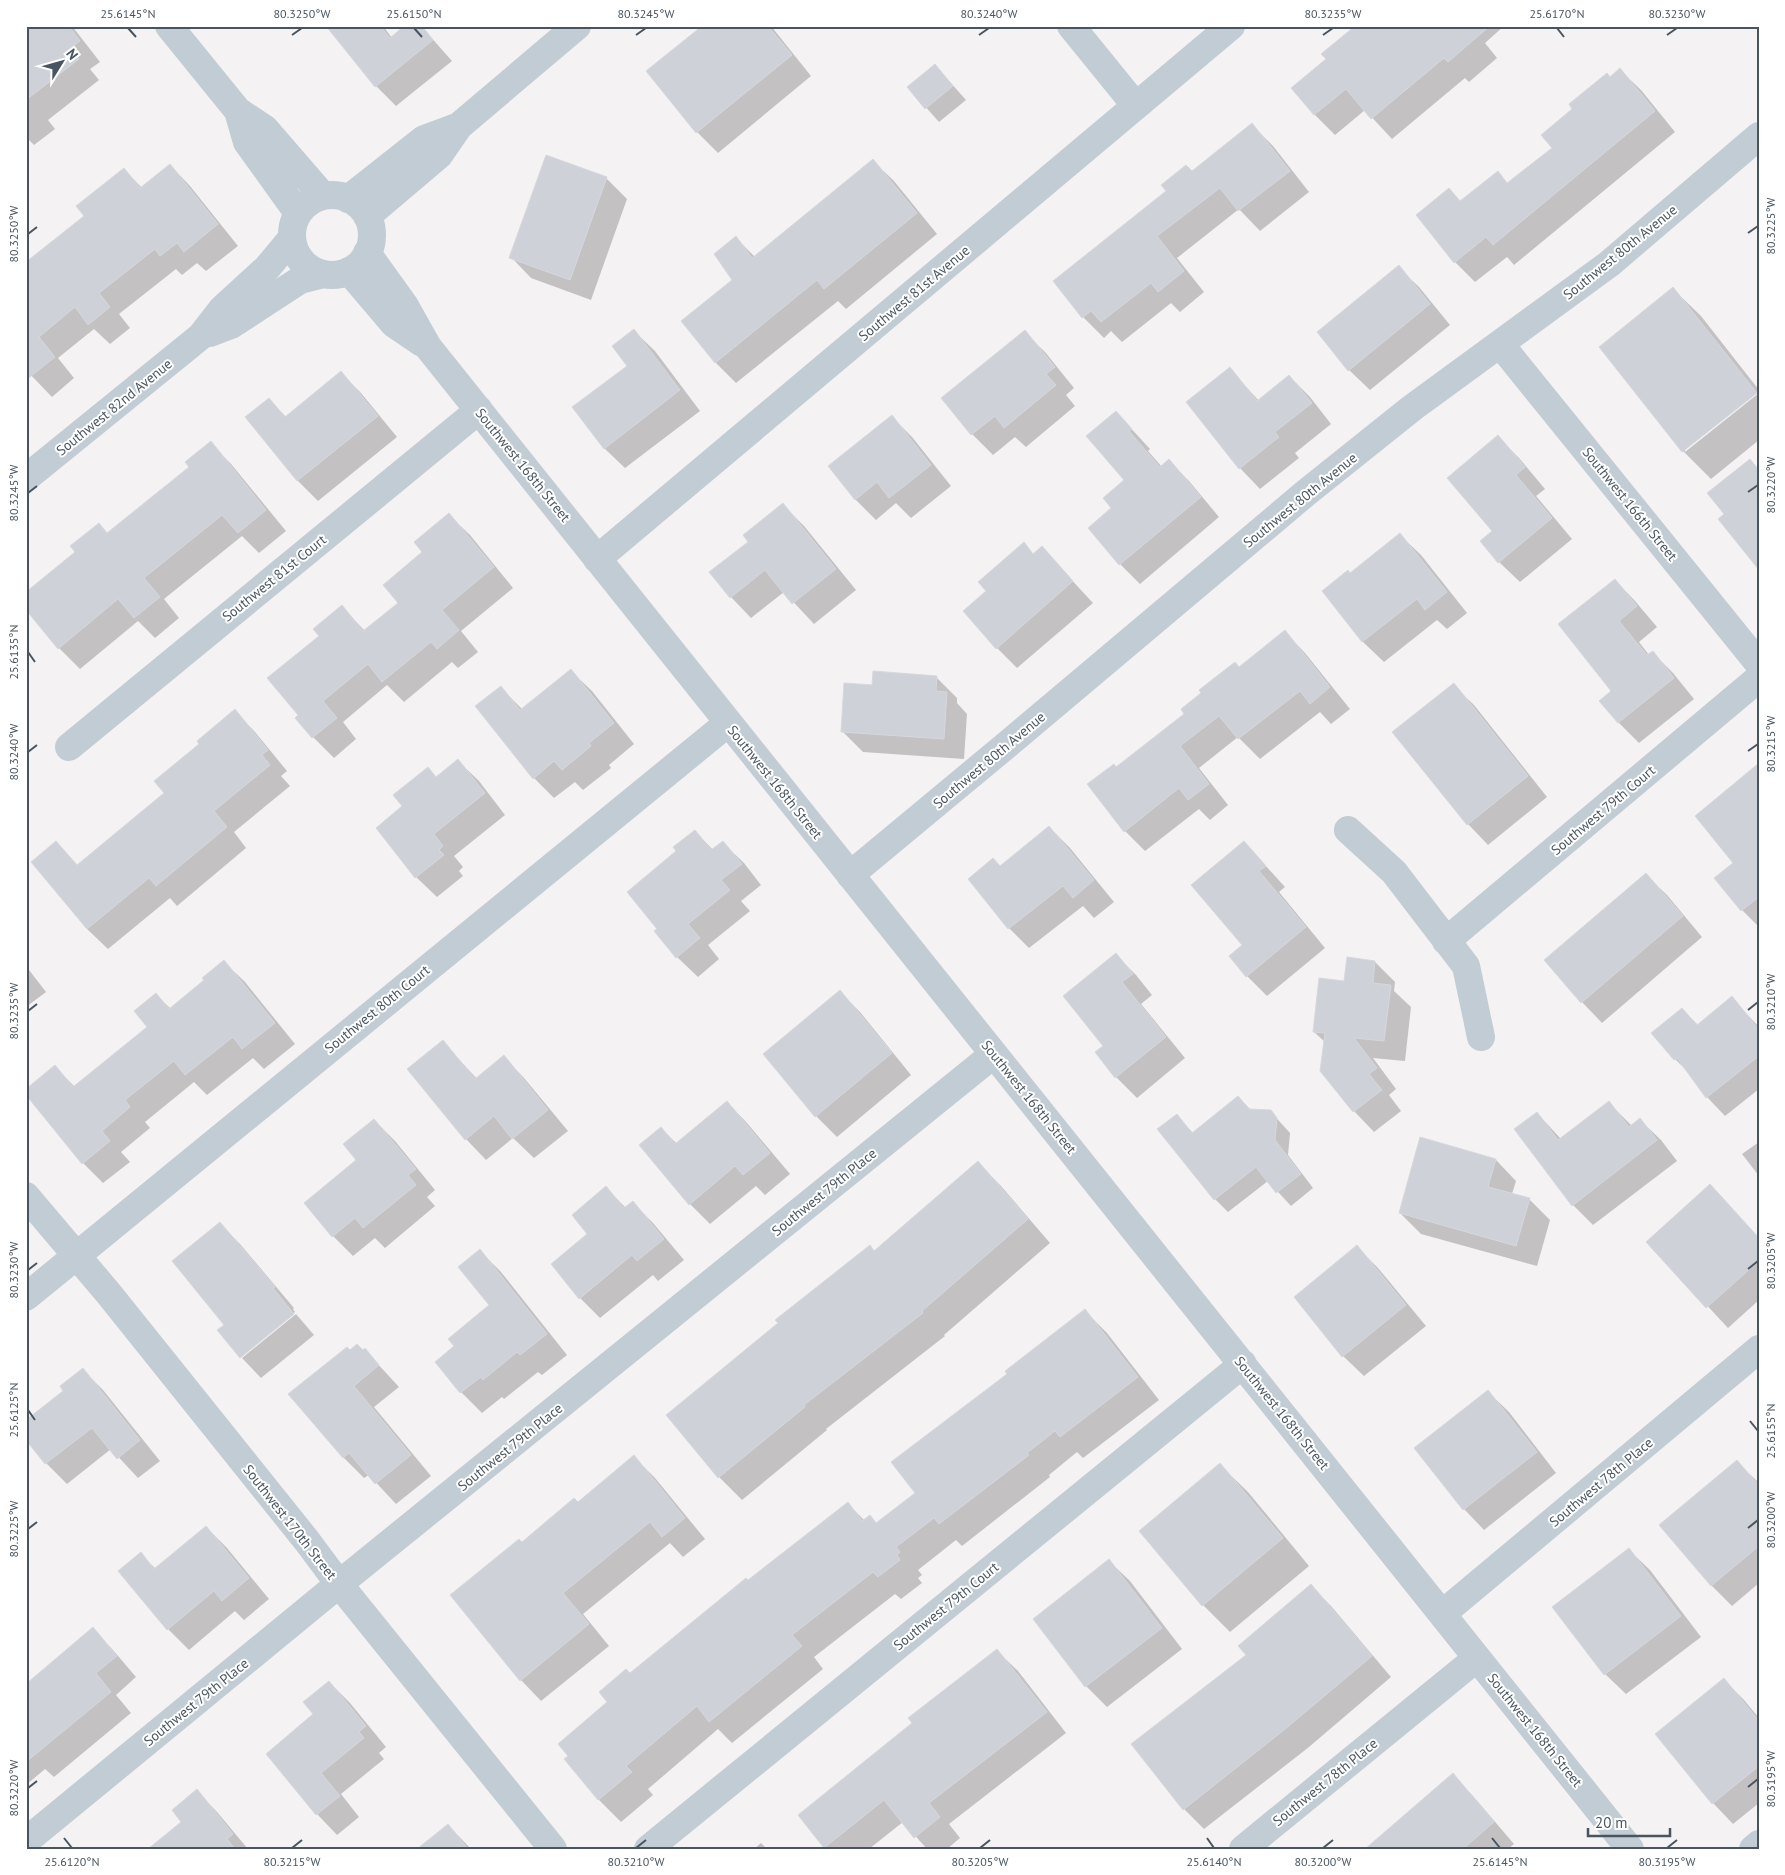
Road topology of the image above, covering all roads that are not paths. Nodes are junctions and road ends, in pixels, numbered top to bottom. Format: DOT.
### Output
graph roads {
  1 [pos="169,26"];
  2 [pos="577,26"];
  3 [pos="1071,26"];
  4 [pos="1231,26"];
  5 [pos="1136,106"];
  6 [pos="238,111"];
  7 [pos="1759,136"];
  8 [pos="346,204"];
  9 [pos="295,226"];
  10 [pos="347,266"];
  11 [pos="201,336"];
  12 [pos="1500,344"];
  13 [pos="478,410"];
  14 [pos="26,478"];
  15 [pos="598,559"];
  16 [pos="1759,664"];
  17 [pos="1759,678"];
  18 [pos="728,723"];
  19 [pos="69,747"];
  20 [pos="1348,830"];
  21 [pos="850,874"];
  22 [pos="1446,941"];
  23 [pos="1481,1037"];
  24 [pos="994,1054"];
  25 [pos="26,1196"];
  26 [pos="76,1255"];
  27 [pos="26,1297"];
  28 [pos="1759,1349"];
  29 [pos="1243,1364"];
  30 [pos="339,1584"];
  31 [pos="1442,1614"];
  32 [pos="1477,1658"];
  33 [pos="26,1841"];
  34 [pos="1759,1844"];
  35 [pos="553,1849"];
  36 [pos="648,1849"];
  37 [pos="1242,1849"];
  38 [pos="1630,1849"];
  39 [pos="1753,1849"];
  1 -- 6 [label="street"];
  2 -- 8 [label="street"];
  3 -- 5 [label="street"];
  4 -- 5 [label="street, Southwest 81st Avenue"];
  5 -- 15 [label="street, Southwest 81st Avenue"];
  6 -- 8 [label="street"];
  6 -- 9 [label="street"];
  7 -- 12 [label="street, Southwest 80th Avenue"];
  8 -- 9 [label="street"];
  8 -- 10 [label="street"];
  9 -- 10 [label="street"];
  9 -- 11 [label="street, Southwest 82nd Avenue"];
  10 -- 11 [label="street, Southwest 82nd Avenue"];
  10 -- 13 [label="street, Southwest 168th Street"];
  11 -- 14 [label="street, Southwest 82nd Avenue"];
  12 -- 16 [label="street, Southwest 166th Street"];
  12 -- 21 [label="street, Southwest 80th Avenue"];
  13 -- 15 [label="street, Southwest 168th Street"];
  13 -- 19 [label="street, Southwest 81st Court"];
  15 -- 18 [label="street, Southwest 168th Street"];
  17 -- 22 [label="street, Southwest 79th Court"];
  18 -- 21 [label="street, Southwest 168th Street"];
  18 -- 26 [label="street, Southwest 80th Court"];
  20 -- 22 [label="street"];
  21 -- 24 [label="street, Southwest 168th Street"];
  22 -- 23 [label="street"];
  24 -- 29 [label="street, Southwest 168th Street"];
  24 -- 30 [label="street, Southwest 79th Place"];
  25 -- 26 [label="street, Southwest 170th Street"];
  26 -- 27 [label="street, Southwest 80th Court"];
  26 -- 30 [label="street, Southwest 170th Street"];
  28 -- 31 [label="street, Southwest 78th Place"];
  29 -- 31 [label="street, Southwest 168th Street"];
  29 -- 36 [label="street, Southwest 79th Court"];
  30 -- 33 [label="street, Southwest 79th Place"];
  30 -- 35 [label="street, Southwest 170th Street"];
  31 -- 32 [label="street, Southwest 168th Street"];
  32 -- 37 [label="street, Southwest 78th Place"];
  32 -- 38 [label="street, Southwest 168th Street"];
  34 -- 39 [label="street"];
}
